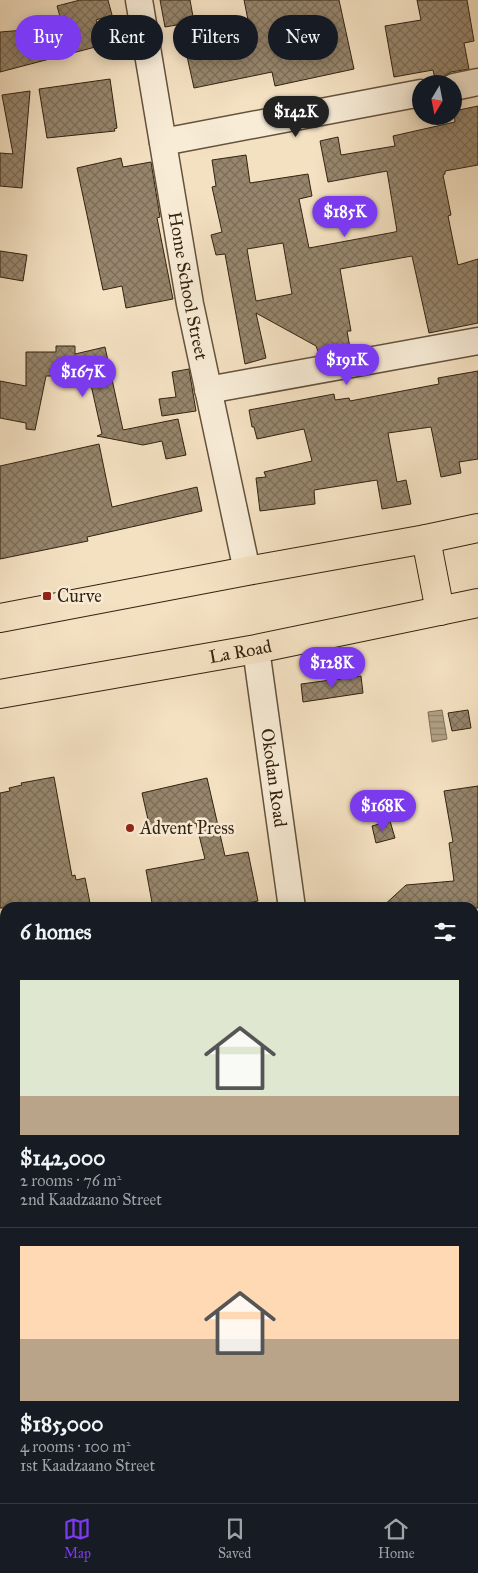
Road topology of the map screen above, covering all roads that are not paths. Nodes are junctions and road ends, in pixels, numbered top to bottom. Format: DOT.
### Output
graph roads {
  1 [pos="139,0"];
  2 [pos="478,82"];
  3 [pos="462,85"];
  4 [pos="412,95"];
  5 [pos="164,142"];
  6 [pos="478,340"];
  7 [pos="208,390"];
  8 [pos="478,528"];
  9 [pos="426,539"];
  10 [pos="247,571"];
  11 [pos="478,604"];
  12 [pos="440,611"];
  13 [pos="0,618"];
  14 [pos="256,648"];
  15 [pos="0,694"];
  16 [pos="291,902"];
  1 -- 5 [label="street, Home School Street"];
  2 -- 3 [label="street"];
  4 -- 5 [label="street"];
  5 -- 7 [label="street, Home School Street"];
  6 -- 7 [label="street"];
  7 -- 10 [label="street, Home School Street"];
  8 -- 9 [label="main road"];
  9 -- 10 [label="main road"];
  9 -- 12 [label="main road"];
  10 -- 13 [label="main road"];
  11 -- 12 [label="main road, La Road"];
  12 -- 14 [label="main road, La Road"];
  14 -- 15 [label="main road, La Road"];
  14 -- 16 [label="street, Okodan Road"];
}
